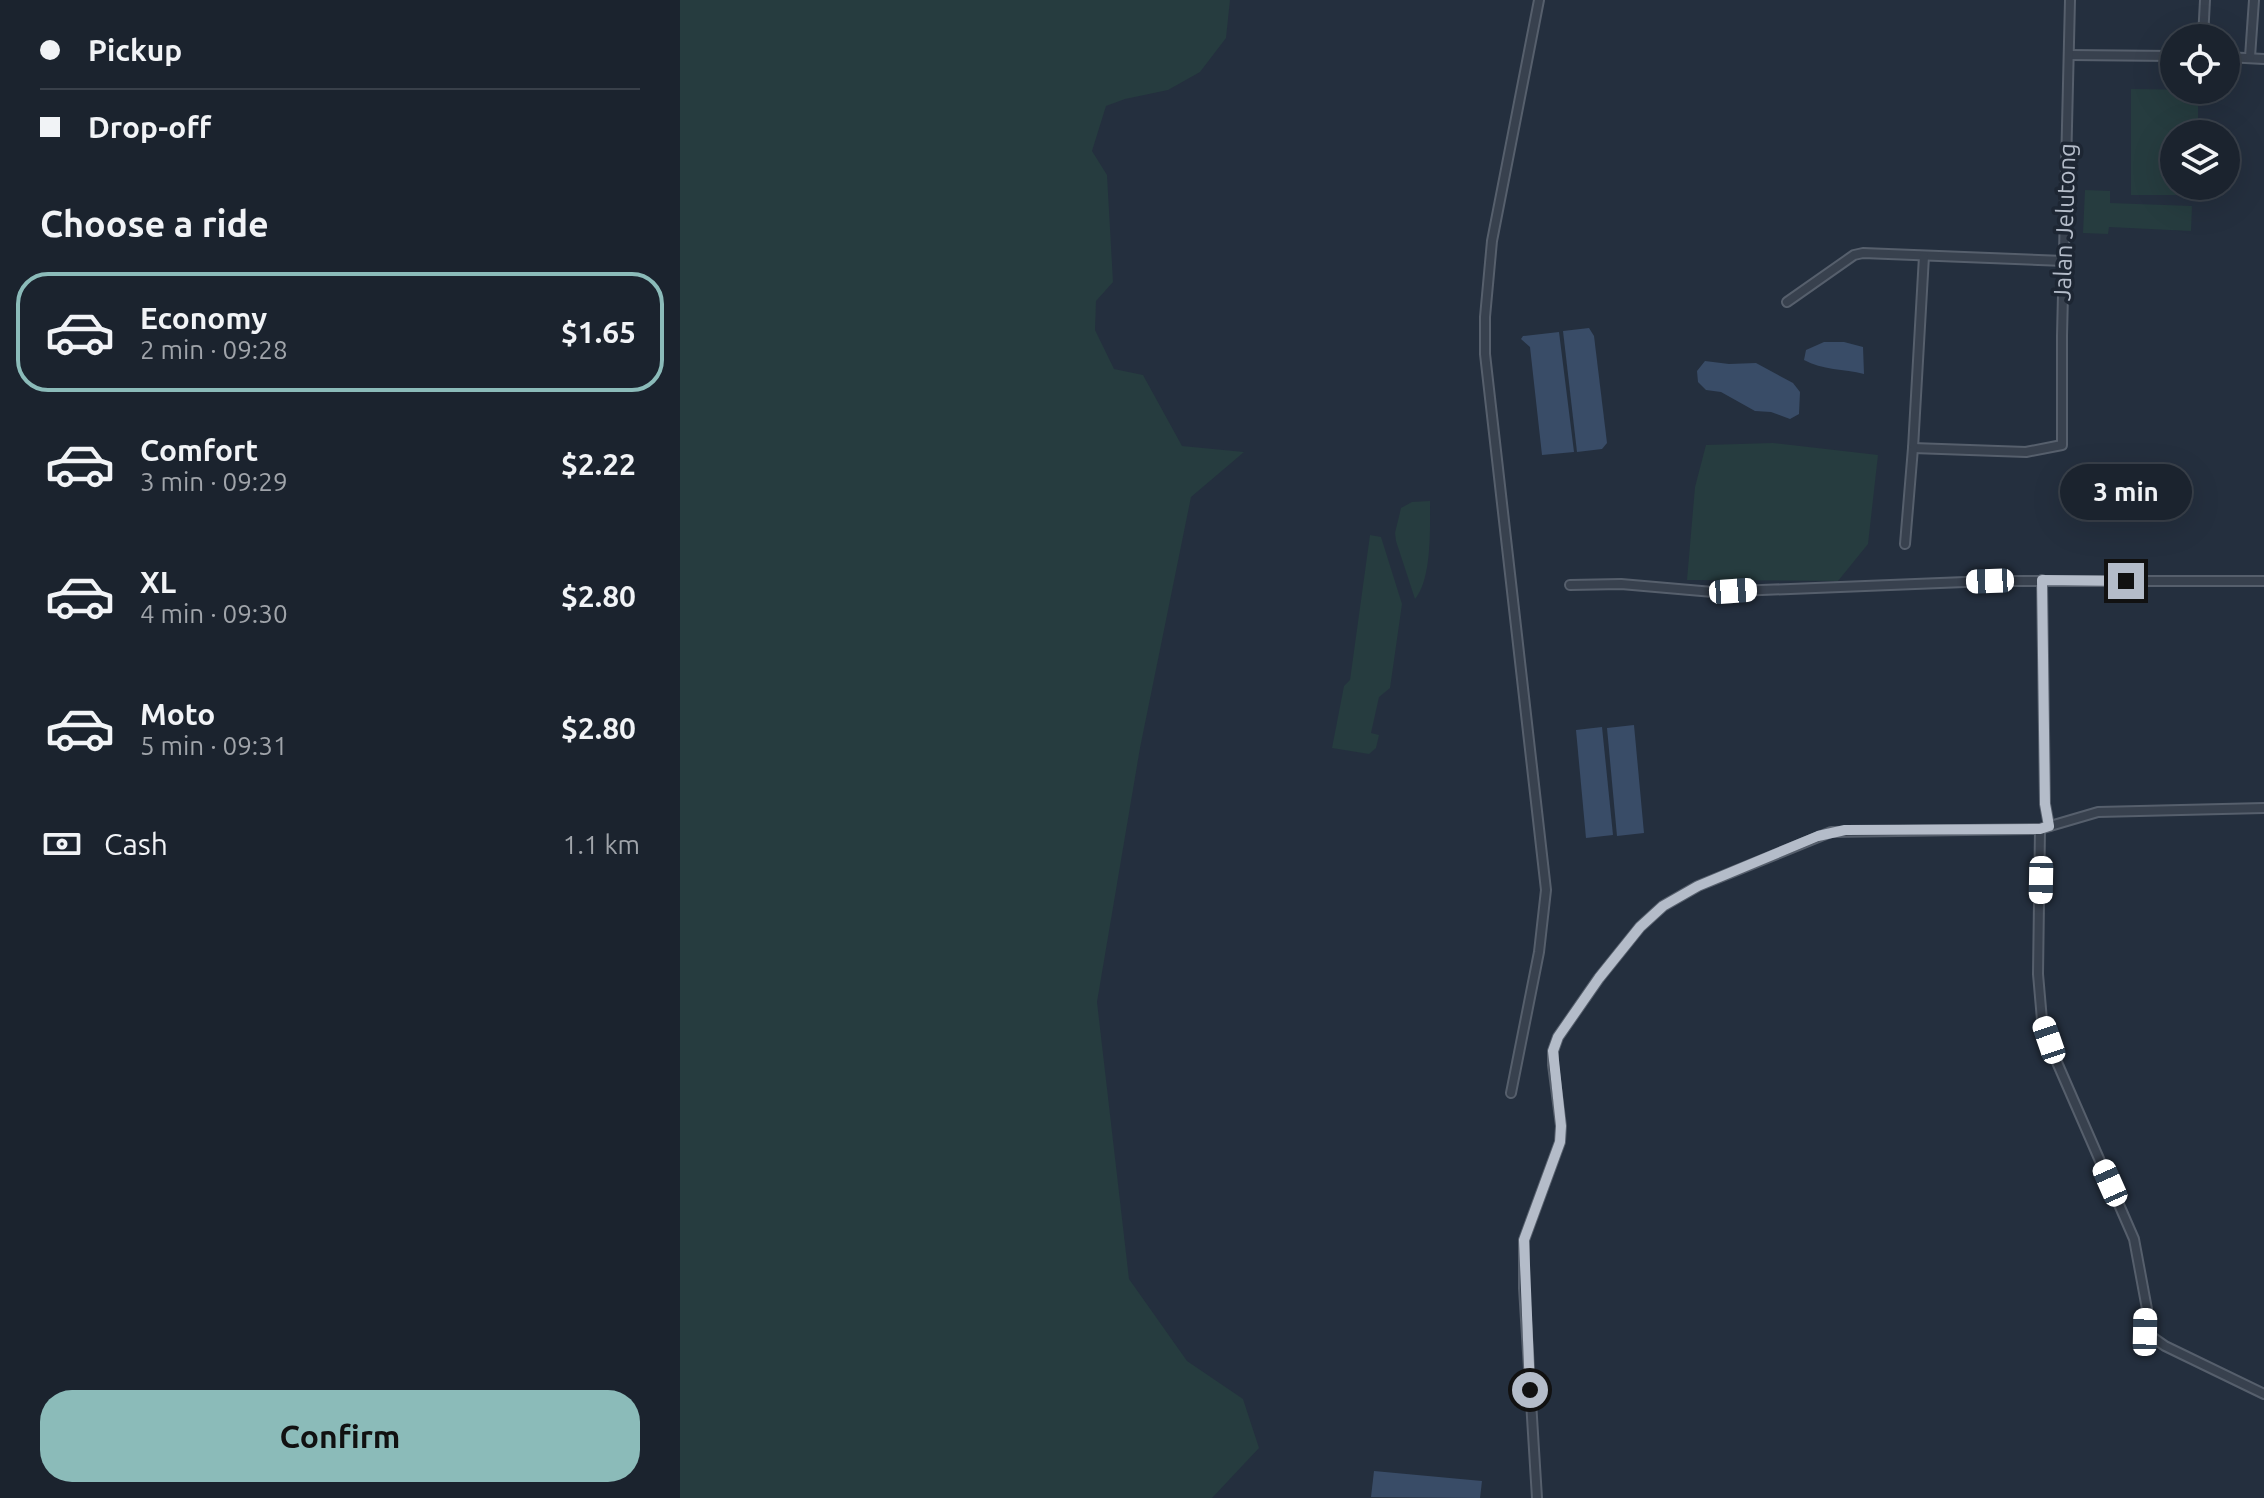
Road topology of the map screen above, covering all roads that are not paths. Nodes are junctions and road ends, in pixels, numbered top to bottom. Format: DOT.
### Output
graph roads {
  1 [pos="1539,0"];
  2 [pos="2070,0"];
  3 [pos="2205,0"];
  4 [pos="2254,0"];
  5 [pos="2204,24"];
  6 [pos="2069,55"];
  7 [pos="2160,56"];
  8 [pos="2240,57"];
  9 [pos="2250,57"];
  10 [pos="2264,59"];
  11 [pos="1924,256"];
  12 [pos="2064,261"];
  13 [pos="1787,302"];
  14 [pos="1913,448"];
  15 [pos="1905,544"];
  16 [pos="2042,580"];
  17 [pos="2264,581"];
  18 [pos="1570,585"];
  19 [pos="2264,808"];
  20 [pos="2045,828"];
  21 [pos="1511,1093"];
  22 [pos="2264,1394"];
  23 [pos="1537,1498"];
  1 -- 21 [label="street"];
  2 -- 6 [label="street, Jalan Jelutong"];
  3 -- 5 [label="street"];
  4 -- 9 [label="street"];
  6 -- 7 [label="street"];
  6 -- 12 [label="street, Jalan Jelutong"];
  8 -- 9 [label="street"];
  9 -- 10 [label="street"];
  11 -- 12 [label="street"];
  11 -- 13 [label="street"];
  11 -- 14 [label="street"];
  12 -- 14 [label="street, Jalan Jelutong"];
  14 -- 15 [label="street"];
  16 -- 17 [label="street"];
  16 -- 18 [label="street"];
  16 -- 20 [label="street"];
  19 -- 20 [label="street"];
  20 -- 22 [label="street"];
  20 -- 23 [label="street"];
}
